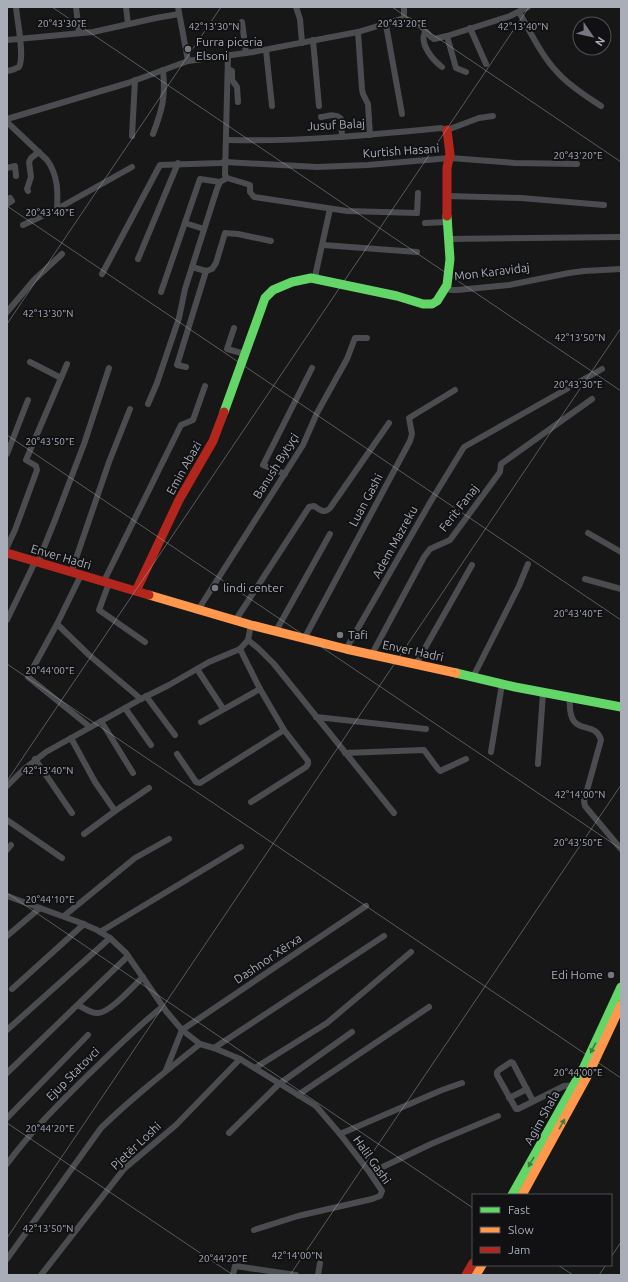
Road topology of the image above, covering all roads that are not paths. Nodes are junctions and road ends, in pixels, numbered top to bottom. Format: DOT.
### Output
graph roads {
  1 [pos="16,7"];
  2 [pos="76,7"];
  3 [pos="126,7"];
  4 [pos="178,7"];
  5 [pos="296,7"];
  6 [pos="404,7"];
  7 [pos="528,7"];
  8 [pos="519,12"];
  9 [pos="179,14"];
  10 [pos="404,18"];
  11 [pos="242,22"];
  12 [pos="128,24"];
  13 [pos="386,25"];
  14 [pos="470,28"];
  15 [pos="358,32"];
  16 [pos="425,32"];
  17 [pos="78,33"];
  18 [pos="447,36"];
  19 [pos="20,38"];
  20 [pos="7,40"];
  21 [pos="313,40"];
  22 [pos="302,43"];
  23 [pos="266,50"];
  24 [pos="246,53"];
  25 [pos="228,55"];
  26 [pos="188,61"];
  27 [pos="486,64"];
  28 [pos="442,67"];
  29 [pos="228,69"];
  30 [pos="163,70"];
  31 [pos="7,71"];
  32 [pos="466,72"];
  33 [pos="135,80"];
  34 [pos="238,102"];
  35 [pos="272,106"];
  36 [pos="319,106"];
  37 [pos="601,106"];
  38 [pos="402,114"];
  39 [pos="493,116"];
  40 [pos="322,117"];
  41 [pos="7,119"];
  42 [pos="7,122"];
  43 [pos="447,130"];
  44 [pos="154,134"];
  45 [pos="370,135"];
  46 [pos="132,136"];
  47 [pos="342,137"];
  48 [pos="227,140"];
  49 [pos="39,152"];
  50 [pos="450,158"];
  51 [pos="226,162"];
  52 [pos="178,163"];
  53 [pos="577,164"];
  54 [pos="132,167"];
  55 [pos="7,168"];
  56 [pos="16,176"];
  57 [pos="227,178"];
  58 [pos="220,182"];
  59 [pos="28,191"];
  60 [pos="418,193"];
  61 [pos="446,196"];
  62 [pos="7,200"];
  63 [pos="7,204"];
  64 [pos="604,205"];
  65 [pos="57,209"];
  66 [pos="330,209"];
  67 [pos="447,222"];
  68 [pos="185,223"];
  69 [pos="425,223"];
  70 [pos="23,225"];
  71 [pos="204,229"];
  72 [pos="621,237"];
  73 [pos="448,239"];
  74 [pos="271,241"];
  75 [pos="323,244"];
  76 [pos="417,252"];
  77 [pos="62,254"];
  78 [pos="138,259"];
  79 [pos="192,267"];
  80 [pos="621,269"];
  81 [pos="206,271"];
  82 [pos="102,274"];
  83 [pos="318,280"];
  84 [pos="447,285"];
  85 [pos="162,292"];
  86 [pos="7,312"];
  87 [pos="234,328"];
  88 [pos="367,338"];
  89 [pos="245,354"];
  90 [pos="30,362"];
  91 [pos="67,364"];
  92 [pos="186,367"];
  93 [pos="109,368"];
  94 [pos="312,368"];
  95 [pos="602,369"];
  96 [pos="61,378"];
  97 [pos="205,386"];
  98 [pos="455,390"];
  99 [pos="592,399"];
  100 [pos="28,400"];
  101 [pos="148,404"];
  102 [pos="130,409"];
  103 [pos="389,423"];
  104 [pos="7,454"];
  105 [pos="285,474"];
  106 [pos="588,533"];
  107 [pos="330,534"];
  108 [pos="621,552"];
  109 [pos="8,554"];
  110 [pos="36,562"];
  111 [pos="528,564"];
  112 [pos="472,565"];
  113 [pos="71,572"];
  114 [pos="81,575"];
  115 [pos="585,579"];
  116 [pos="106,582"];
  117 [pos="621,589"];
  118 [pos="136,591"];
  119 [pos="198,610"];
  120 [pos="7,620"];
  121 [pos="235,621"];
  122 [pos="57,624"];
  123 [pos="251,625"];
  124 [pos="276,632"];
  125 [pos="304,639"];
  126 [pos="248,640"];
  127 [pos="145,642"];
  128 [pos="240,649"];
  129 [pos="346,649"];
  130 [pos="372,654"];
  131 [pos="416,664"];
  132 [pos="197,668"];
  133 [pos="472,677"];
  134 [pos="502,684"];
  135 [pos="260,689"];
  136 [pos="543,693"];
  137 [pos="144,697"];
  138 [pos="570,698"];
  139 [pos="222,707"];
  140 [pos="621,707"];
  141 [pos="125,708"];
  142 [pos="316,717"];
  143 [pos="101,721"];
  144 [pos="201,722"];
  145 [pos="90,727"];
  146 [pos="426,729"];
  147 [pos="284,730"];
  148 [pos="175,735"];
  149 [pos="72,738"];
  150 [pos="151,745"];
  151 [pos="491,752"];
  152 [pos="345,753"];
  153 [pos="177,754"];
  154 [pos="35,759"];
  155 [pos="466,759"];
  156 [pos="538,764"];
  157 [pos="133,773"];
  158 [pos="9,779"];
  159 [pos="7,786"];
  160 [pos="149,788"];
  161 [pos="251,802"];
  162 [pos="115,811"];
  163 [pos="72,813"];
  164 [pos="394,813"];
  165 [pos="7,820"];
  166 [pos="84,834"];
  167 [pos="169,839"];
  168 [pos="241,847"];
  169 [pos="621,849"];
  170 [pos="62,858"];
  171 [pos="7,896"];
  172 [pos="366,906"];
  173 [pos="40,908"];
  174 [pos="64,916"];
  175 [pos="84,924"];
  176 [pos="100,932"];
  177 [pos="7,936"];
  178 [pos="384,936"];
  179 [pos="110,938"];
  180 [pos="411,952"];
  181 [pos="128,956"];
  182 [pos="143,977"];
  183 [pos="621,987"];
  184 [pos="12,990"];
  185 [pos="78,1005"];
  186 [pos="621,1005"];
  187 [pos="162,1007"];
  188 [pos="429,1008"];
  189 [pos="7,1021"];
  190 [pos="12,1025"];
  191 [pos="7,1030"];
  192 [pos="182,1030"];
  193 [pos="352,1032"];
  194 [pos="88,1035"];
  195 [pos="200,1044"];
  196 [pos="214,1048"];
  197 [pos="240,1059"];
  198 [pos="254,1068"];
  199 [pos="166,1071"];
  200 [pos="7,1073"];
  201 [pos="462,1083"];
  202 [pos="279,1084"];
  203 [pos="574,1085"];
  204 [pos="527,1089"];
  205 [pos="298,1095"];
  206 [pos="509,1098"];
  207 [pos="533,1101"];
  208 [pos="498,1116"];
  209 [pos="7,1118"];
  210 [pos="229,1133"];
  211 [pos="340,1134"];
  212 [pos="8,1160"];
  213 [pos="370,1173"];
  214 [pos="513,1194"];
  215 [pos="523,1194"];
  216 [pos="254,1230"];
  217 [pos="7,1259"];
  218 [pos="320,1263"];
  219 [pos="472,1265"];
  220 [pos="481,1266"];
  221 [pos="41,1275"];
  222 [pos="233,1275"];
  223 [pos="296,1275"];
  224 [pos="318,1275"];
  225 [pos="466,1275"];
  226 [pos="476,1275"];
  1 -- 19 [label="street"];
  2 -- 17 [label="street"];
  3 -- 12 [label="street"];
  4 -- 9 [label="street"];
  5 -- 22 [label="street"];
  6 -- 10 [label="street"];
  7 -- 8 [label="street"];
  8 -- 14 [label="street"];
  8 -- 37 [label="street"];
  9 -- 12 [label="street"];
  9 -- 26 [label="street"];
  10 -- 13 [label="street"];
  10 -- 16 [label="street"];
  11 -- 24 [label="street"];
  12 -- 17 [label="street"];
  13 -- 15 [label="street"];
  13 -- 38 [label="street"];
  14 -- 18 [label="street"];
  14 -- 27 [label="street"];
  15 -- 21 [label="street"];
  15 -- 45 [label="street"];
  16 -- 18 [label="street"];
  16 -- 28 [label="street"];
  17 -- 19 [label="street"];
  18 -- 32 [label="street"];
  19 -- 20 [label="street"];
  19 -- 31 [label="street"];
  21 -- 22 [label="street"];
  21 -- 36 [label="street"];
  22 -- 23 [label="street"];
  23 -- 24 [label="street"];
  23 -- 35 [label="street"];
  24 -- 25 [label="street"];
  25 -- 26 [label="street"];
  25 -- 29 [label="street"];
  26 -- 30 [label="street"];
  29 -- 34 [label="street"];
  29 -- 48 [label="street"];
  30 -- 33 [label="street"];
  30 -- 44 [label="street"];
  33 -- 41 [label="street"];
  33 -- 46 [label="street"];
  39 -- 43 [label="street, Jusuf Balaj"];
  40 -- 47 [label="street"];
  42 -- 49 [label="street"];
  43 -- 45 [label="street, Jusuf Balaj"];
  43 -- 50 [label="street"];
  45 -- 47 [label="street, Jusuf Balaj"];
  47 -- 48 [label="street, Jusuf Balaj"];
  48 -- 51 [label="street"];
  49 -- 59 [label="street"];
  49 -- 65 [label="street"];
  50 -- 51 [label="street, Kurtish Hasani"];
  50 -- 53 [label="street, Kurtish Hasani"];
  50 -- 61 [label="street, Mon Karavidaj"];
  51 -- 52 [label="street, Kurtish Hasani"];
  51 -- 57 [label="street"];
  52 -- 78 [label="street"];
  52 -- 82 [label="street, Kurtish Hasani"];
  54 -- 65 [label="street"];
  55 -- 56 [label="street"];
  57 -- 58 [label="street"];
  57 -- 66 [label="street"];
  58 -- 68 [label="street"];
  58 -- 71 [label="street"];
  60 -- 66 [label="street"];
  61 -- 64 [label="street"];
  61 -- 67 [label="street, Mon Karavidaj"];
  62 -- 63 [label="street"];
  65 -- 70 [label="street"];
  66 -- 75 [label="street"];
  67 -- 69 [label="street"];
  67 -- 73 [label="street, Mon Karavidaj"];
  68 -- 71 [label="street"];
  68 -- 85 [label="street"];
  71 -- 79 [label="street"];
  72 -- 73 [label="street"];
  73 -- 84 [label="street, Mon Karavidaj"];
  74 -- 81 [label="street"];
  75 -- 76 [label="street"];
  75 -- 83 [label="street"];
  77 -- 86 [label="street"];
  79 -- 81 [label="street"];
  79 -- 101 [label="street"];
  80 -- 84 [label="street, Mon Karavidaj"];
  81 -- 92 [label="street"];
  83 -- 84 [label="street, Emin Abazi"];
  83 -- 89 [label="street, Emin Abazi"];
  87 -- 89 [label="street"];
  88 -- 105 [label="street, Banush Bytyçi"];
  89 -- 118 [label="street, Emin Abazi"];
  90 -- 96 [label="street"];
  91 -- 96 [label="street"];
  93 -- 110 [label="street"];
  94 -- 105 [label="street"];
  95 -- 129 [label="street, Adem Mazreku"];
  96 -- 109 [label="street"];
  97 -- 116 [label="street"];
  98 -- 125 [label="street, Luan Gashi"];
  99 -- 130 [label="street, Ferit Fanaj"];
  100 -- 104 [label="street"];
  102 -- 113 [label="street"];
  103 -- 121 [label="street"];
  105 -- 119 [label="street, Banush Bytyçi"];
  106 -- 108 [label="street"];
  107 -- 124 [label="street"];
  109 -- 110 [label="street, Enver Hadri"];
  110 -- 113 [label="street, Enver Hadri"];
  110 -- 120 [label="street"];
  111 -- 133 [label="street"];
  112 -- 131 [label="street"];
  113 -- 114 [label="street, Enver Hadri"];
  114 -- 116 [label="street, Enver Hadri"];
  114 -- 122 [label="street"];
  115 -- 117 [label="street"];
  116 -- 118 [label="street, Enver Hadri"];
  116 -- 127 [label="street"];
  118 -- 119 [label="street, Enver Hadri"];
  119 -- 121 [label="street, Enver Hadri"];
  121 -- 123 [label="street, Enver Hadri"];
  122 -- 137 [label="street"];
  122 -- 145 [label="street"];
  123 -- 124 [label="street, Enver Hadri"];
  123 -- 126 [label="street"];
  124 -- 125 [label="street, Enver Hadri"];
  125 -- 129 [label="street, Enver Hadri"];
  126 -- 128 [label="street"];
  126 -- 142 [label="street"];
  128 -- 132 [label="street"];
  128 -- 135 [label="street"];
  129 -- 130 [label="street, Enver Hadri"];
  130 -- 131 [label="street, Enver Hadri"];
  131 -- 133 [label="street, Enver Hadri"];
  132 -- 137 [label="street"];
  132 -- 139 [label="street"];
  133 -- 134 [label="street, Enver Hadri"];
  134 -- 136 [label="street, Enver Hadri"];
  134 -- 151 [label="street"];
  135 -- 144 [label="street"];
  135 -- 147 [label="street"];
  136 -- 138 [label="street, Enver Hadri"];
  136 -- 156 [label="street"];
  137 -- 141 [label="street"];
  137 -- 148 [label="street"];
  138 -- 140 [label="street, Enver Hadri"];
  138 -- 169 [label="street"];
  141 -- 143 [label="street"];
  141 -- 150 [label="street"];
  142 -- 146 [label="street"];
  142 -- 152 [label="street"];
  143 -- 145 [label="street"];
  143 -- 157 [label="street"];
  145 -- 149 [label="street"];
  147 -- 153 [label="street"];
  147 -- 161 [label="street"];
  149 -- 154 [label="street"];
  149 -- 162 [label="street"];
  152 -- 155 [label="street"];
  152 -- 164 [label="street"];
  154 -- 158 [label="street"];
  154 -- 163 [label="street"];
  158 -- 159 [label="street"];
  160 -- 162 [label="street"];
  162 -- 166 [label="street"];
  165 -- 170 [label="street"];
  167 -- 174 [label="street"];
  168 -- 176 [label="street"];
  171 -- 173 [label="street, Halil Gashi"];
  172 -- 192 [label="street, Dashnor Xërxa"];
  173 -- 174 [label="street, Halil Gashi"];
  173 -- 177 [label="street"];
  174 -- 175 [label="street, Halil Gashi"];
  175 -- 176 [label="street, Halil Gashi"];
  175 -- 184 [label="street"];
  176 -- 179 [label="street, Halil Gashi"];
  178 -- 196 [label="street"];
  179 -- 181 [label="street, Halil Gashi"];
  179 -- 190 [label="street"];
  180 -- 198 [label="street"];
  181 -- 182 [label="street, Halil Gashi"];
  181 -- 185 [label="street"];
  182 -- 185 [label="street"];
  182 -- 187 [label="street, Halil Gashi"];
  183 -- 203 [label="street, Agim Shala, one-way"];
  185 -- 200 [label="street"];
  215 -- 186 [label="street, Agim Shala, one-way"];
  187 -- 192 [label="street, Halil Gashi"];
  187 -- 212 [label="street, Ejup Statovci"];
  188 -- 205 [label="street"];
  189 -- 190 [label="street"];
  190 -- 191 [label="street"];
  192 -- 195 [label="street, Halil Gashi"];
  192 -- 199 [label="street"];
  193 -- 202 [label="street"];
  194 -- 209 [label="street"];
  195 -- 196 [label="street, Halil Gashi"];
  195 -- 199 [label="street"];
  196 -- 197 [label="street, Halil Gashi"];
  197 -- 198 [label="street, Halil Gashi"];
  197 -- 221 [label="street, Pjetër Loshi"];
  198 -- 202 [label="street, Halil Gashi"];
  199 -- 217 [label="street"];
  201 -- 211 [label="street"];
  202 -- 205 [label="street, Halil Gashi"];
  202 -- 210 [label="street"];
  203 -- 207 [label="street"];
  203 -- 214 [label="street, Agim Shala, one-way"];
  204 -- 206 [label="street"];
  204 -- 206 [label="street"];
  204 -- 207 [label="street"];
  205 -- 211 [label="street, Halil Gashi"];
  206 -- 207 [label="street"];
  208 -- 213 [label="street"];
  211 -- 213 [label="street, Halil Gashi"];
  213 -- 216 [label="street, Halil Gashi"];
  218 -- 224 [label="street"];
  219 -- 225 [label="street"];
  220 -- 226 [label="street"];
  222 -- 223 [label="street"];
}
